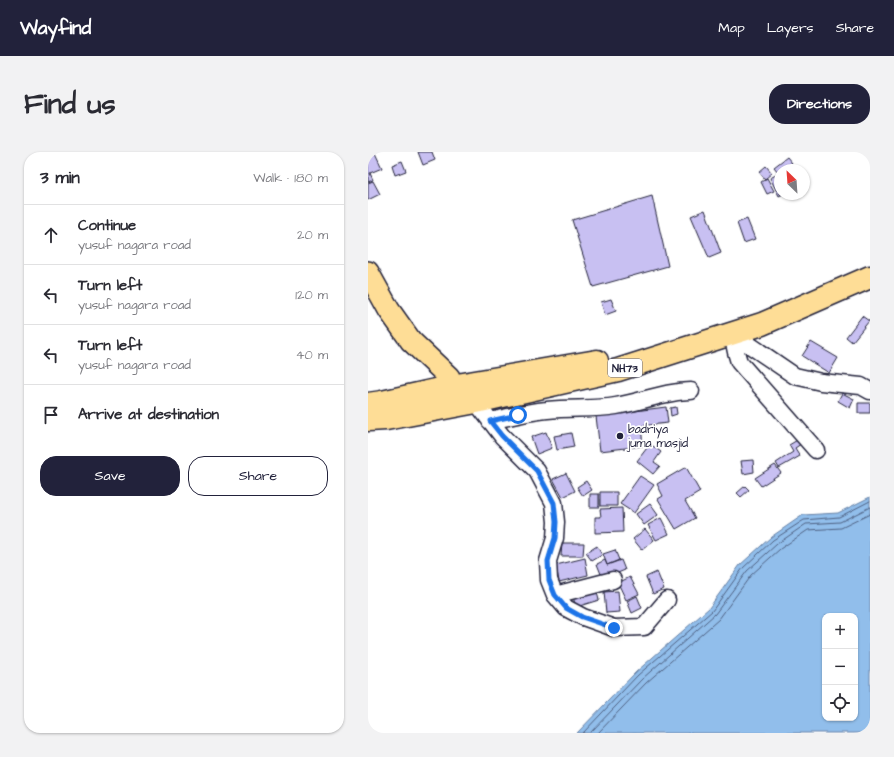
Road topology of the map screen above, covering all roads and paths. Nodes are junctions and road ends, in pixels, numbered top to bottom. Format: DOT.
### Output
graph roads {
  1 [pos="870,265"];
  2 [pos="368,272"];
  3 [pos="870,277"];
  4 [pos="732,333"];
  5 [pos="451,387"];
  6 [pos="691,391"];
  7 [pos="870,391"];
  8 [pos="476,402"];
  9 [pos="368,404"];
  10 [pos="368,420"];
  11 [pos="490,421"];
  12 [pos="816,450"];
  13 [pos="613,580"];
  14 [pos="555,595"];
  15 [pos="667,600"];
  1 -- 5 [label="highway, NH73"];
  2 -- 5 [label="main road"];
  3 -- 4 [label="highway, NH73"];
  4 -- 7 [label="street"];
  4 -- 8 [label="highway, NH73"];
  4 -- 12 [label="street"];
  5 -- 9 [label="highway, NH73"];
  6 -- 11 [label="street"];
  8 -- 10 [label="highway, NH73"];
  8 -- 11 [label="street"];
  11 -- 14 [label="street"];
  13 -- 14 [label="street"];
  14 -- 15 [label="street"];
}
